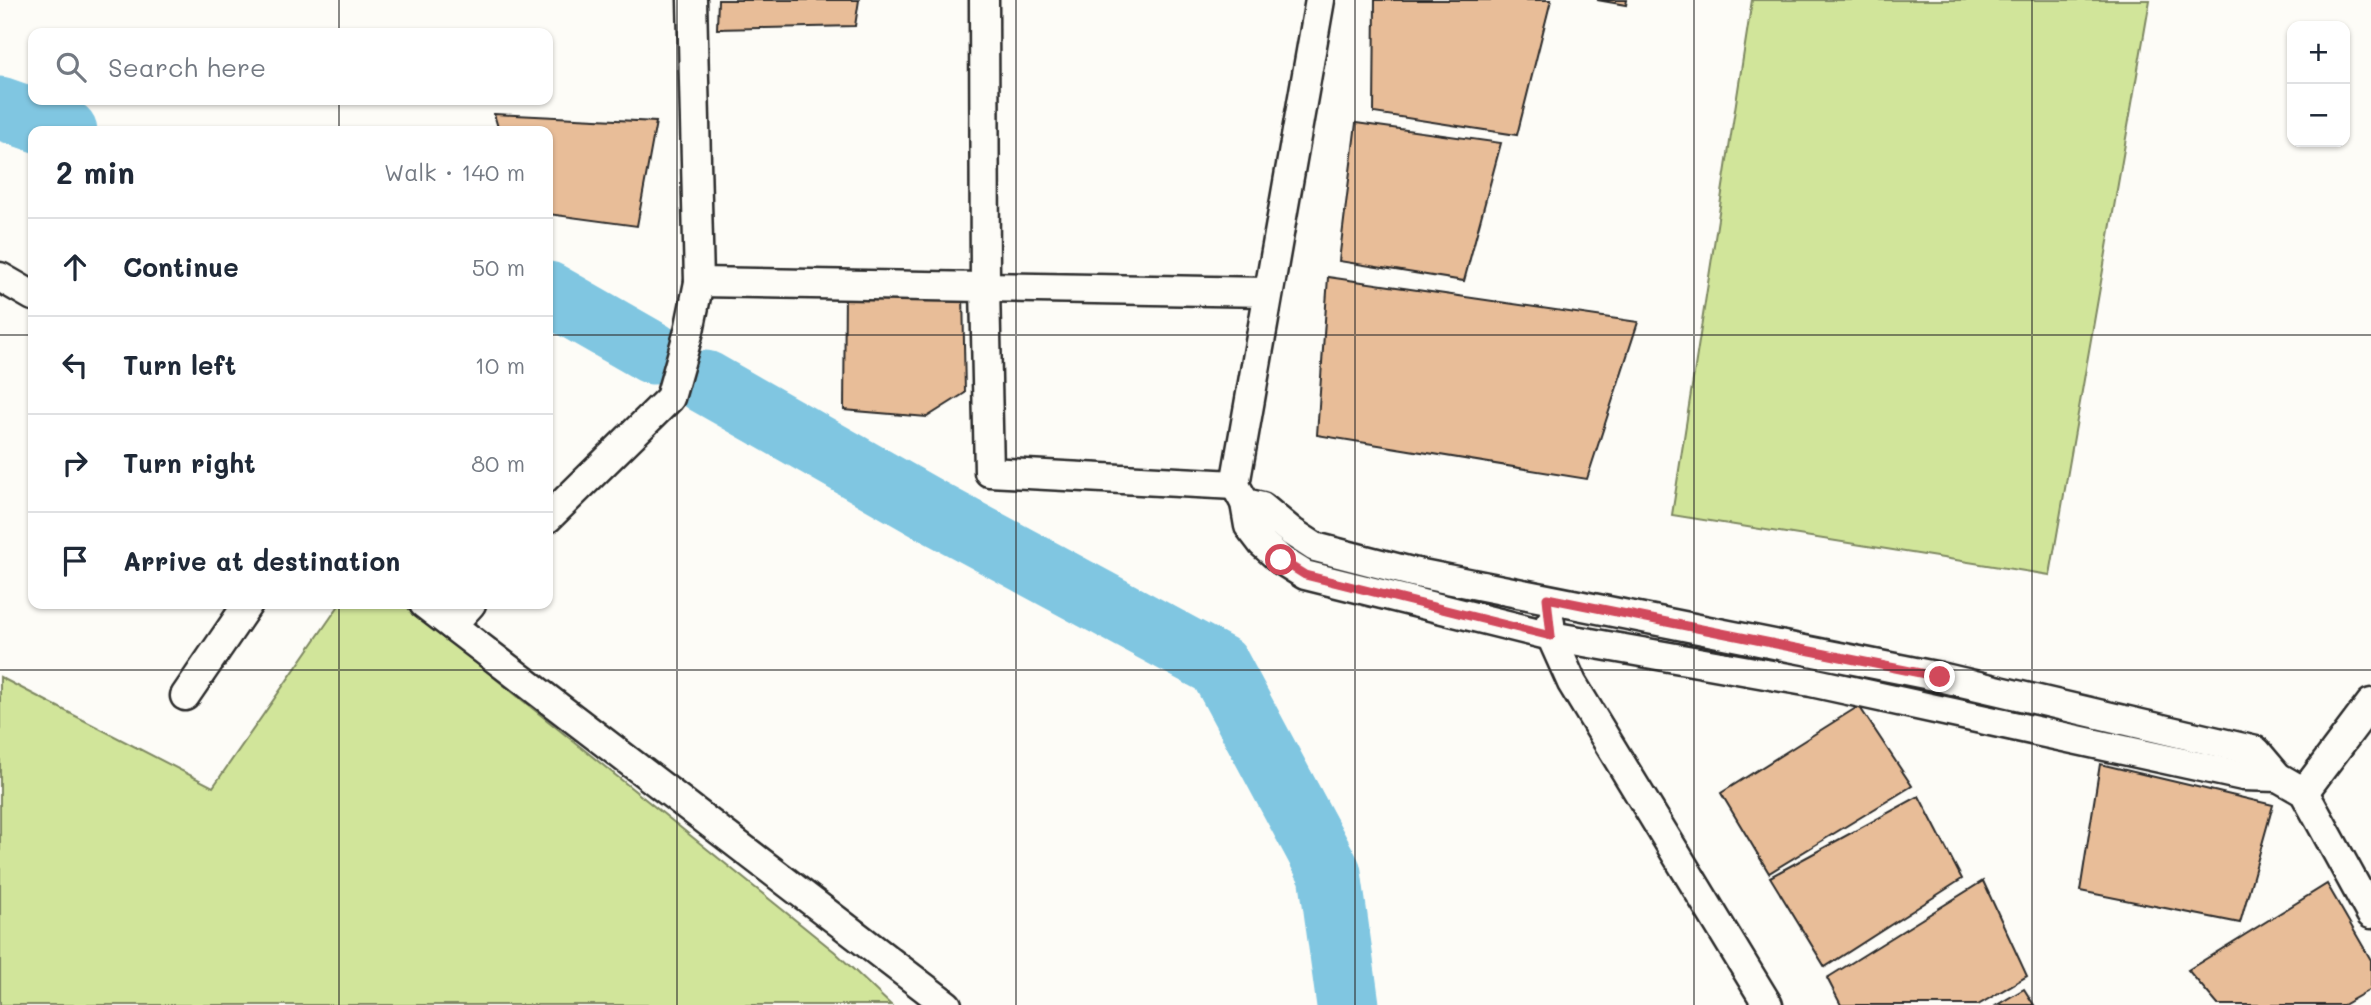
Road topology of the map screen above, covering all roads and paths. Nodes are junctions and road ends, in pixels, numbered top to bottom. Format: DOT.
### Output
graph roads {
  1 [pos="692,0"];
  2 [pos="984,0"];
  3 [pos="1320,0"];
  4 [pos="0,278"];
  5 [pos="699,282"];
  6 [pos="985,287"];
  7 [pos="1268,292"];
  8 [pos="28,293"];
  9 [pos="1240,494"];
  10 [pos="553,513"];
  11 [pos="1547,598"];
  12 [pos="245,609"];
  13 [pos="431,609"];
  14 [pos="466,609"];
  15 [pos="452,625"];
  16 [pos="1551,636"];
  17 [pos="185,696"];
  18 [pos="2371,702"];
  19 [pos="2278,777"];
  20 [pos="2304,792"];
  21 [pos="2371,914"];
  22 [pos="947,1005"];
  23 [pos="1768,1005"];
  1 -- 5 [label="street"];
  2 -- 6 [label="street"];
  3 -- 7 [label="street"];
  4 -- 8 [label="street"];
  5 -- 6 [label="street"];
  5 -- 10 [label="street"];
  6 -- 7 [label="street"];
  6 -- 9 [label="street"];
  7 -- 9 [label="street"];
  9 -- 11 [label="street"];
  9 -- 16 [label="street"];
  11 -- 16 [label="street"];
  11 -- 19 [label="street"];
  12 -- 17 [label="street"];
  13 -- 15 [label="street"];
  14 -- 15 [label="street"];
  15 -- 22 [label="street"];
  16 -- 19 [label="street"];
  16 -- 23 [label="street"];
  18 -- 20 [label="street"];
  19 -- 20 [label="street"];
  20 -- 21 [label="street"];
}
